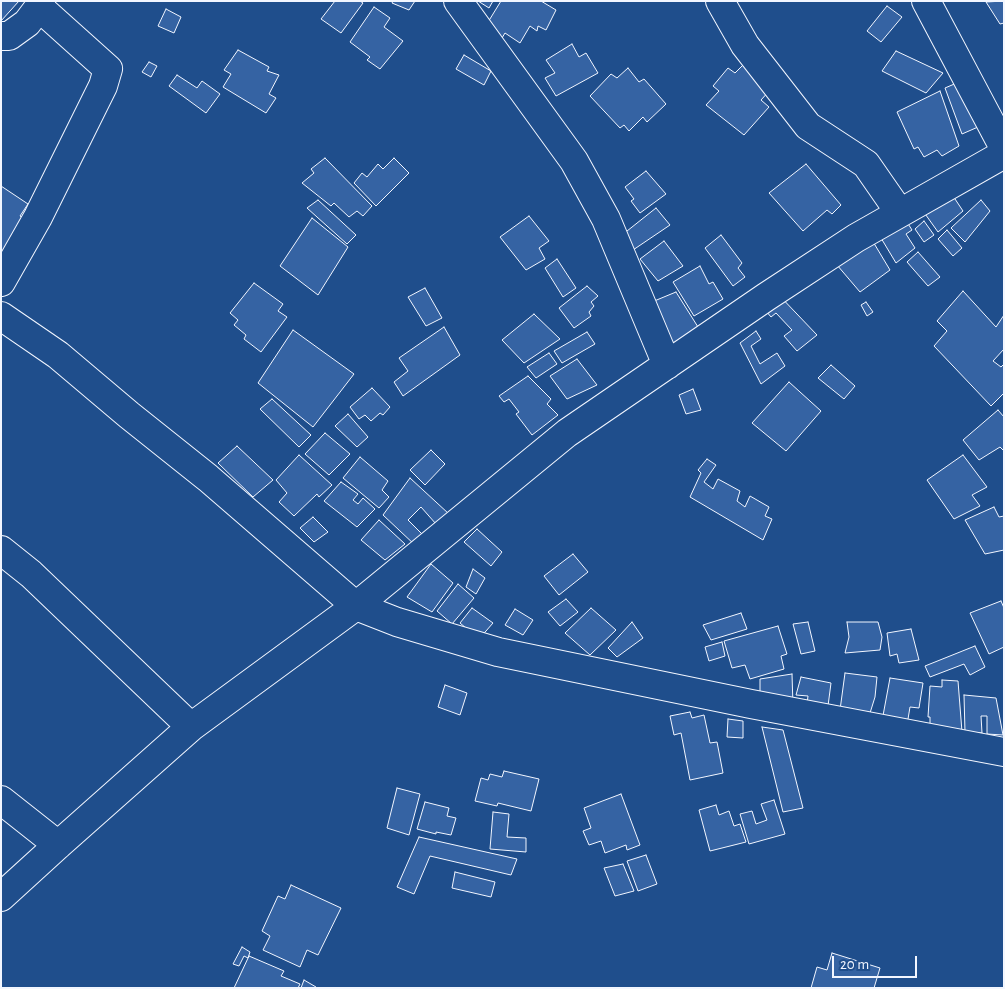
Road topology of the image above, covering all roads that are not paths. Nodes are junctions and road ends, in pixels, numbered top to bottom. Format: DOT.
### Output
graph roads {
  1 [pos="458,1"];
  2 [pos="720,1"];
  3 [pos="926,1"];
  4 [pos="40,4"];
  5 [pos="1,36"];
  6 [pos="1004,148"];
  7 [pos="1004,154"];
  8 [pos="900,213"];
  9 [pos="1,282"];
  10 [pos="1,316"];
  11 [pos="667,365"];
  12 [pos="1,550"];
  13 [pos="356,606"];
  14 [pos="191,727"];
  15 [pos="1004,752"];
  16 [pos="1,800"];
  17 [pos="58,845"];
  18 [pos="1,897"];
  1 -- 11 [label="street"];
  2 -- 8 [label="street"];
  3 -- 6 [label="street"];
  4 -- 5 [label="street"];
  4 -- 9 [label="street"];
  7 -- 8 [label="street"];
  8 -- 11 [label="street"];
  10 -- 13 [label="street"];
  11 -- 13 [label="street"];
  12 -- 14 [label="street"];
  13 -- 14 [label="street"];
  13 -- 15 [label="street"];
  14 -- 17 [label="street"];
  16 -- 17 [label="street"];
  17 -- 18 [label="street"];
}
